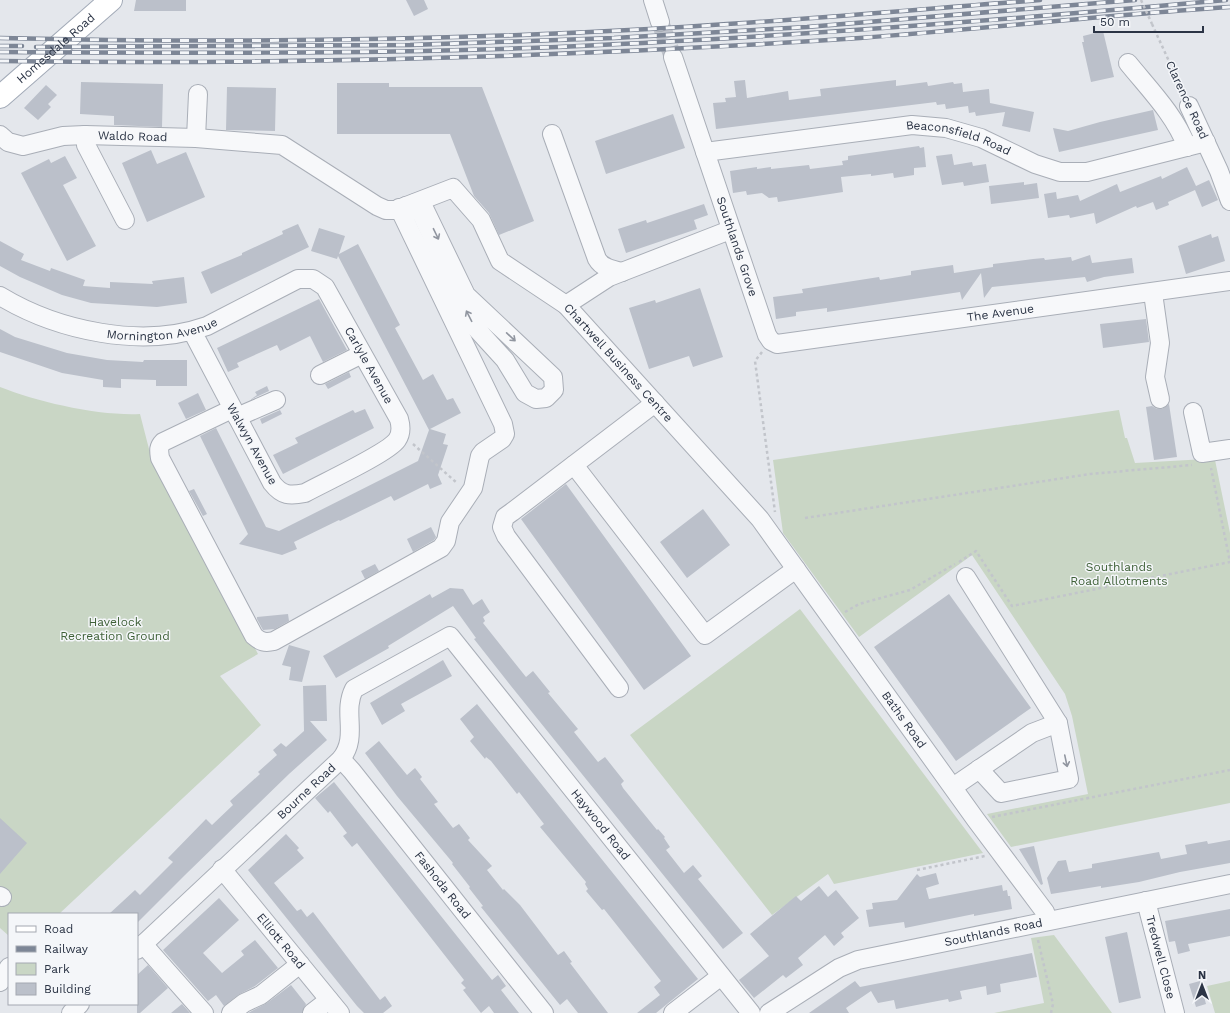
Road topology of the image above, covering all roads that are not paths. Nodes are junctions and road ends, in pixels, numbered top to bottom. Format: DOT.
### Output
graph roads {
  1 [pos="111,0"];
  2 [pos="653,0"];
  3 [pos="660,22"];
  4 [pos="673,57"];
  5 [pos="1128,63"];
  6 [pos="198,94"];
  7 [pos="0,97"];
  8 [pos="1189,106"];
  9 [pos="552,134"];
  10 [pos="0,135"];
  11 [pos="85,135"];
  12 [pos="196,138"];
  13 [pos="1206,142"];
  14 [pos="1187,147"];
  15 [pos="705,152"];
  16 [pos="1230,201"];
  17 [pos="407,206"];
  18 [pos="125,220"];
  19 [pos="730,230"];
  20 [pos="622,272"];
  21 [pos="1230,281"];
  22 [pos="320,282"];
  23 [pos="1153,293"];
  24 [pos="0,296"];
  25 [pos="566,305"];
  26 [pos="192,331"];
  27 [pos="771,341"];
  28 [pos="362,354"];
  29 [pos="320,375"];
  30 [pos="1160,399"];
  31 [pos="276,400"];
  32 [pos="655,403"];
  33 [pos="1193,412"];
  34 [pos="234,413"];
  35 [pos="393,443"];
  36 [pos="1230,449"];
  37 [pos="574,465"];
  38 [pos="768,518"];
  39 [pos="796,569"];
  40 [pos="966,577"];
  41 [pos="450,636"];
  42 [pos="619,688"];
  43 [pos="1058,723"];
  44 [pos="341,759"];
  45 [pos="980,769"];
  46 [pos="953,787"];
  47 [pos="222,869"];
  48 [pos="1230,884"];
  49 [pos="1146,901"];
  50 [pos="1041,922"];
  51 [pos="140,947"];
  52 [pos="300,964"];
  53 [pos="8,969"];
  54 [pos="721,976"];
  55 [pos="0,982"];
  56 [pos="79,1005"];
  57 [pos="334,1007"];
  58 [pos="71,1013"];
  59 [pos="204,1013"];
  60 [pos="231,1013"];
  61 [pos="312,1013"];
  62 [pos="544,1013"];
  63 [pos="673,1013"];
  64 [pos="751,1013"];
  65 [pos="769,1013"];
  66 [pos="1175,1013"];
  1 -- 7 [label="main road, Homesdale Road"];
  2 -- 3 [label="street"];
  4 -- 15 [label="street, Southlands Grove"];
  5 -- 14 [label="street"];
  6 -- 12 [label="street"];
  8 -- 13 [label="street, Clarence Road"];
  9 -- 20 [label="street"];
  10 -- 11 [label="street, Waldo Road"];
  11 -- 12 [label="street, Waldo Road"];
  11 -- 18 [label="street"];
  12 -- 17 [label="street, Waldo Road"];
  13 -- 14 [label="street, Beaconsfield Road"];
  13 -- 16 [label="street, Clarence Road"];
  14 -- 15 [label="street, Beaconsfield Road"];
  15 -- 19 [label="street, Southlands Grove"];
  17 -- 17 [label="street, one-way"];
  17 -- 25 [label="street"];
  17 -- 34 [label="street"];
  19 -- 20 [label="street, Chartwell Business Centre"];
  19 -- 27 [label="street, Southlands Grove"];
  20 -- 25 [label="street, Chartwell Business Centre"];
  21 -- 23 [label="street, The Avenue"];
  22 -- 26 [label="street, Mornington Avenue"];
  22 -- 28 [label="street, Carlyle Avenue"];
  23 -- 27 [label="street, The Avenue"];
  23 -- 30 [label="street"];
  24 -- 26 [label="street, Mornington Avenue"];
  25 -- 32 [label="street, Chartwell Business Centre"];
  26 -- 34 [label="street, Walwyn Avenue"];
  28 -- 29 [label="street"];
  28 -- 35 [label="street, Carlyle Avenue"];
  31 -- 34 [label="street"];
  32 -- 37 [label="street"];
  32 -- 38 [label="street, Chartwell Business Centre"];
  33 -- 36 [label="street"];
  34 -- 35 [label="street, Walwyn Avenue"];
  37 -- 39 [label="street"];
  37 -- 42 [label="street"];
  38 -- 39 [label="street, Baths Road"];
  39 -- 46 [label="street, Baths Road"];
  40 -- 43 [label="street"];
  41 -- 44 [label="street, Bourne Road"];
  41 -- 54 [label="street, Haywood Road"];
  43 -- 45 [label="street"];
  43 -- 45 [label="street, one-way"];
  44 -- 47 [label="street, Bourne Road"];
  44 -- 62 [label="street, Fashoda Road"];
  45 -- 46 [label="street"];
  46 -- 50 [label="street, Baths Road"];
  47 -- 51 [label="street, Bourne Road"];
  47 -- 52 [label="street, Elliott Road"];
  48 -- 49 [label="street, Southlands Road"];
  49 -- 50 [label="street, Southlands Road"];
  49 -- 66 [label="street, Tredwell Close"];
  50 -- 65 [label="street, Southlands Road"];
  51 -- 59 [label="street"];
  52 -- 57 [label="street, Elliott Road"];
  52 -- 60 [label="street"];
  53 -- 55 [label="street"];
  54 -- 63 [label="street"];
  54 -- 64 [label="street, Haywood Road"];
  56 -- 58 [label="street"];
  57 -- 61 [label="street"];
}
